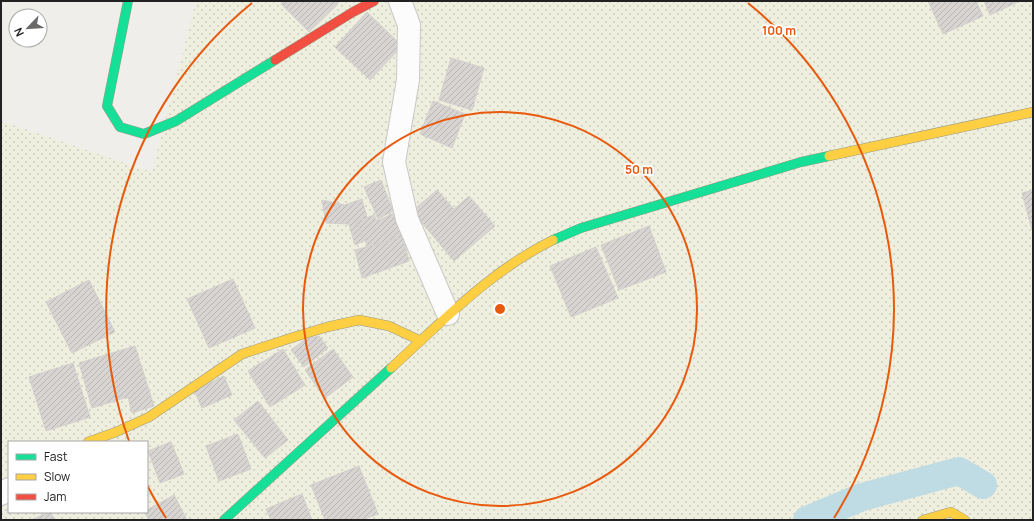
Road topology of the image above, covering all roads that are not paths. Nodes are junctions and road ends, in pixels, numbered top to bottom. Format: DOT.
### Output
graph roads {
  1 [pos="128,1"];
  2 [pos="374,1"];
  3 [pos="400,1"];
  4 [pos="1033,112"];
  5 [pos="448,314"];
  6 [pos="421,341"];
  7 [pos="91,441"];
  8 [pos="224,520"];
  9 [pos="923,520"];
  10 [pos="965,520"];
  1 -- 2 [label="main road"];
  3 -- 5 [label="street"];
  4 -- 5 [label="main road"];
  5 -- 6 [label="main road"];
  6 -- 7 [label="main road"];
  6 -- 8 [label="main road"];
  9 -- 10 [label="main road"];
}
